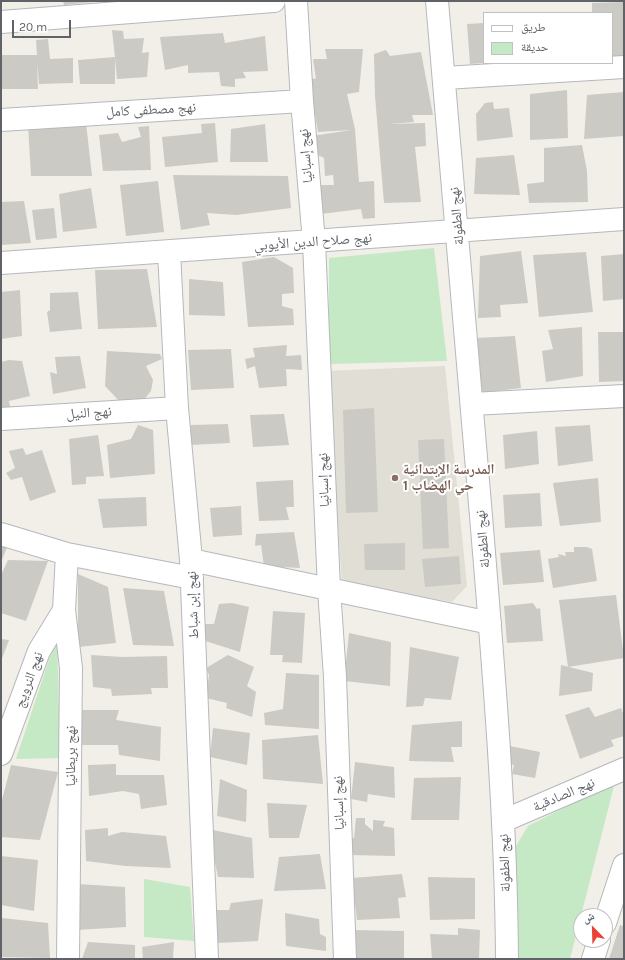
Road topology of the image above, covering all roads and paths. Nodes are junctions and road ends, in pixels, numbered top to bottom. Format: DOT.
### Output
graph roads {
  1 [pos="274,1"];
  2 [pos="296,1"];
  3 [pos="436,1"];
  4 [pos="1,22"];
  5 [pos="624,67"];
  6 [pos="445,78"];
  7 [pos="302,101"];
  8 [pos="1,120"];
  9 [pos="624,219"];
  10 [pos="458,231"];
  11 [pos="314,242"];
  12 [pos="169,252"];
  13 [pos="1,263"];
  14 [pos="624,399"];
  15 [pos="472,404"];
  16 [pos="177,408"];
  17 [pos="1,419"];
  18 [pos="1,534"];
  19 [pos="67,554"];
  20 [pos="192,569"];
  21 [pos="329,589"];
  22 [pos="64,610"];
  23 [pos="490,623"];
  24 [pos="1,754"];
  25 [pos="624,769"];
  26 [pos="503,821"];
  27 [pos="624,865"];
  28 [pos="610,908"];
  29 [pos="597,948"];
  30 [pos="68,959"];
  31 [pos="207,959"];
  32 [pos="345,959"];
  33 [pos="507,959"];
  34 [pos="593,959"];
  1 -- 4 [label="street"];
  2 -- 7 [label="street, نهج إسبانيا"];
  3 -- 6 [label="street, نهج الطفولة"];
  5 -- 6 [label="street"];
  6 -- 10 [label="street, نهج الطفولة"];
  7 -- 8 [label="street, نهج مصطفى كامل"];
  7 -- 11 [label="street, نهج إسبانيا"];
  9 -- 10 [label="street, نهج صلاح الدين الأيوبي"];
  10 -- 11 [label="street, نهج صلاح الدين الأيوبي"];
  10 -- 15 [label="street, نهج الطفولة"];
  11 -- 12 [label="street, نهج صلاح الدين الأيوبي"];
  11 -- 21 [label="street, نهج إسبانيا"];
  12 -- 13 [label="street, نهج صلاح الدين الأيوبي"];
  12 -- 16 [label="street, نهج إبن شباط"];
  14 -- 15 [label="street"];
  15 -- 23 [label="street, نهج الطفولة"];
  16 -- 17 [label="street, نهج النيل"];
  16 -- 20 [label="street, نهج إبن شباط"];
  18 -- 19 [label="street"];
  19 -- 20 [label="street"];
  19 -- 22 [label="street, نهج بريطانيا"];
  20 -- 21 [label="street"];
  20 -- 31 [label="street, نهج إبن شباط"];
  21 -- 23 [label="street"];
  21 -- 32 [label="street, نهج إسبانيا"];
  22 -- 24 [label="street, نهج النرويج"];
  22 -- 30 [label="street, نهج بريطانيا"];
  23 -- 26 [label="street, نهج الطفولة"];
  25 -- 26 [label="street, نهج الصادقية"];
  26 -- 33 [label="street, نهج الطفولة"];
  27 -- 28 [label="street"];
  29 -- 34 [label="street"];
}
